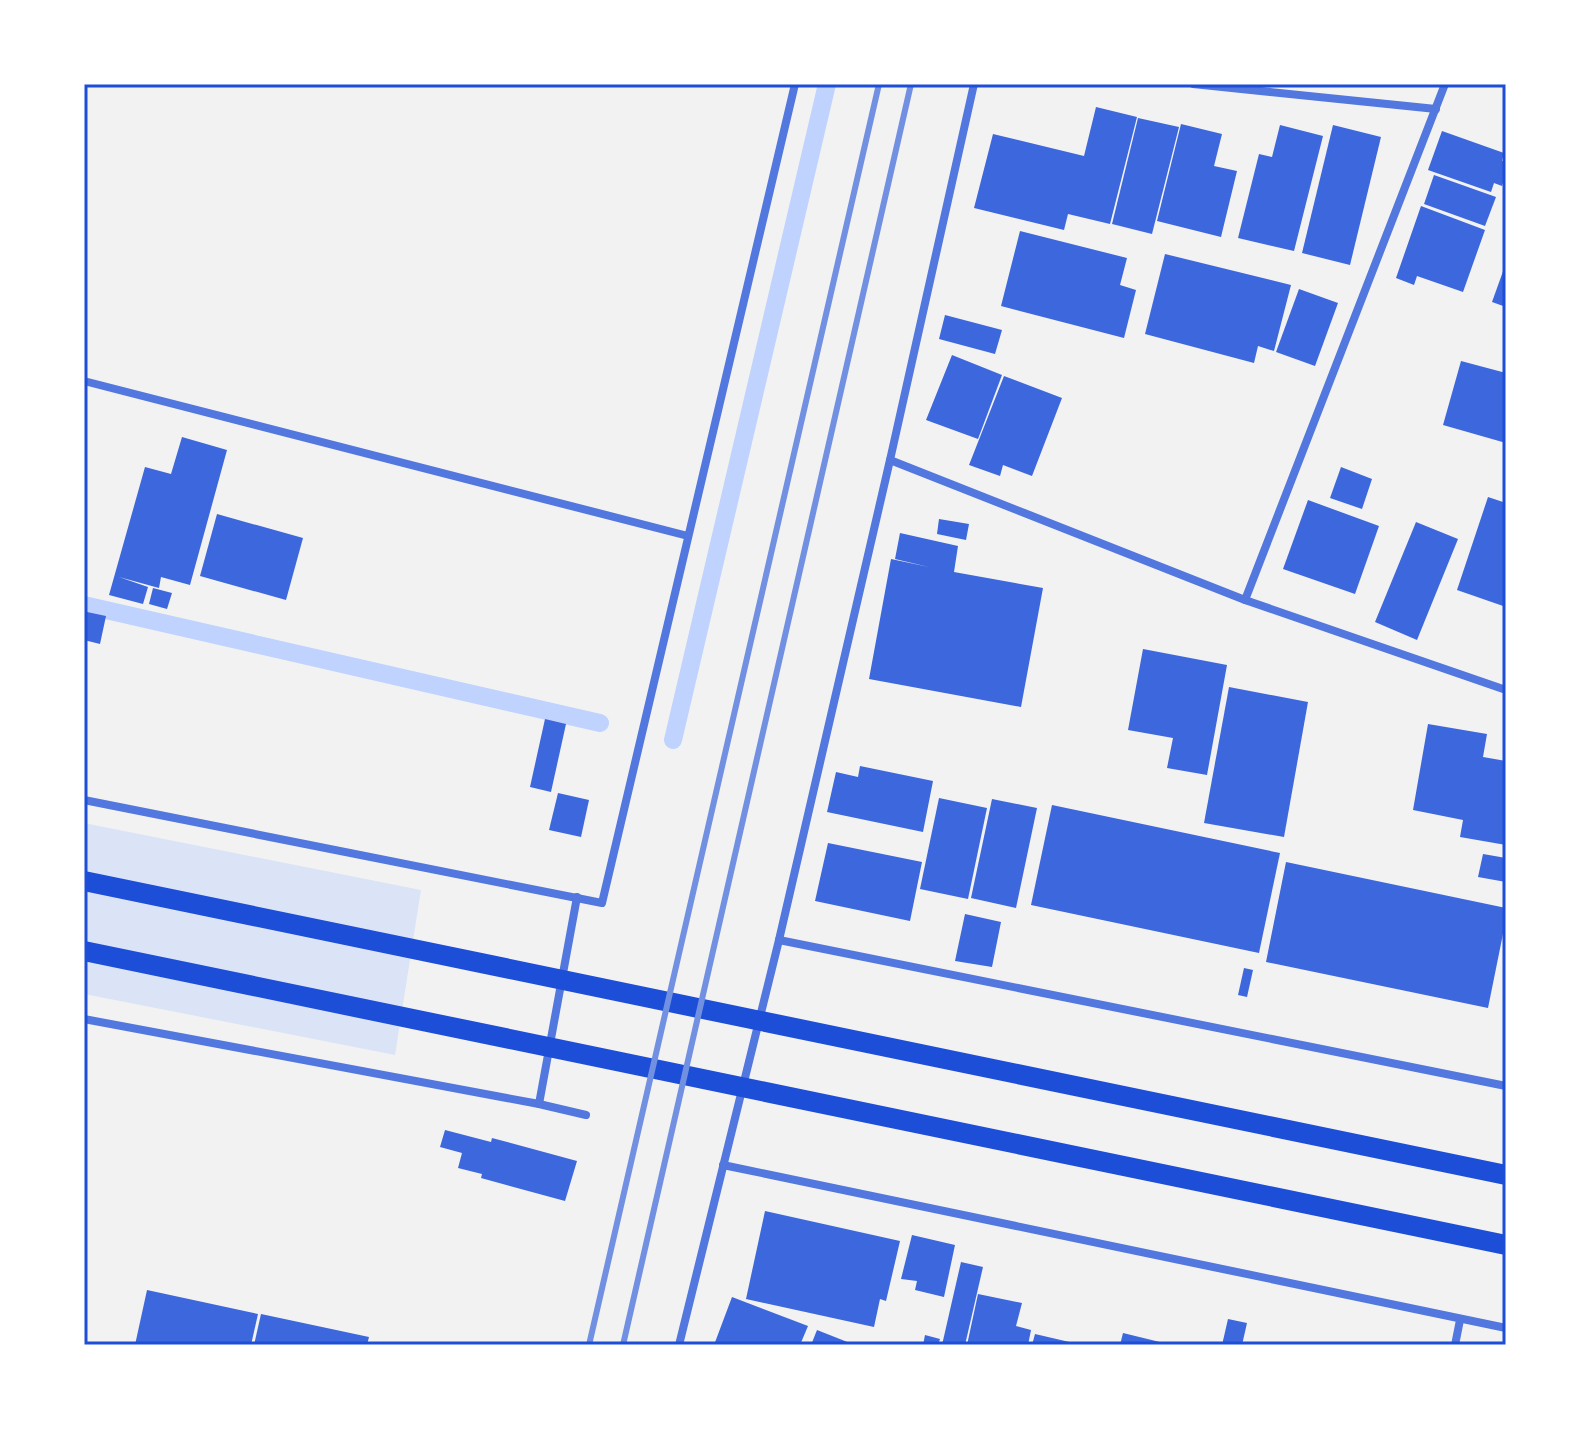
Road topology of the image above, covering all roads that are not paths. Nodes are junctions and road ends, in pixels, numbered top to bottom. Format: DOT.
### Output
graph roads {
  1 [pos="795,84"];
  2 [pos="974,84"];
  3 [pos="1193,84"];
  4 [pos="1445,84"];
  5 [pos="1436,109"];
  6 [pos="84,381"];
  7 [pos="890,460"];
  8 [pos="688,536"];
  9 [pos="1245,600"];
  10 [pos="1506,690"];
  11 [pos="84,800"];
  12 [pos="84,881"];
  13 [pos="577,897"];
  14 [pos="779,940"];
  15 [pos="84,951"];
  16 [pos="84,1019"];
  17 [pos="1506,1086"];
  18 [pos="539,1104"];
  19 [pos="586,1115"];
  20 [pos="723,1165"];
  21 [pos="1506,1175"];
  22 [pos="1506,1245"];
  23 [pos="1460,1320"];
  24 [pos="1506,1328"];
  25 [pos="679,1345"];
  26 [pos="1455,1345"];
  1 -- 8 [label="street"];
  2 -- 7 [label="street"];
  3 -- 5 [label="street"];
  4 -- 5 [label="street"];
  5 -- 9 [label="street"];
  6 -- 8 [label="street"];
  7 -- 9 [label="street"];
  7 -- 14 [label="street"];
  8 -- 13 [label="street"];
  9 -- 10 [label="street"];
  11 -- 13 [label="street"];
  12 -- 21 [label="main road"];
  13 -- 18 [label="street"];
  14 -- 17 [label="street"];
  14 -- 20 [label="street"];
  15 -- 22 [label="main road"];
  16 -- 18 [label="street"];
  18 -- 19 [label="street"];
  20 -- 23 [label="street"];
  20 -- 25 [label="street"];
  23 -- 24 [label="street"];
  23 -- 26 [label="street"];
}
